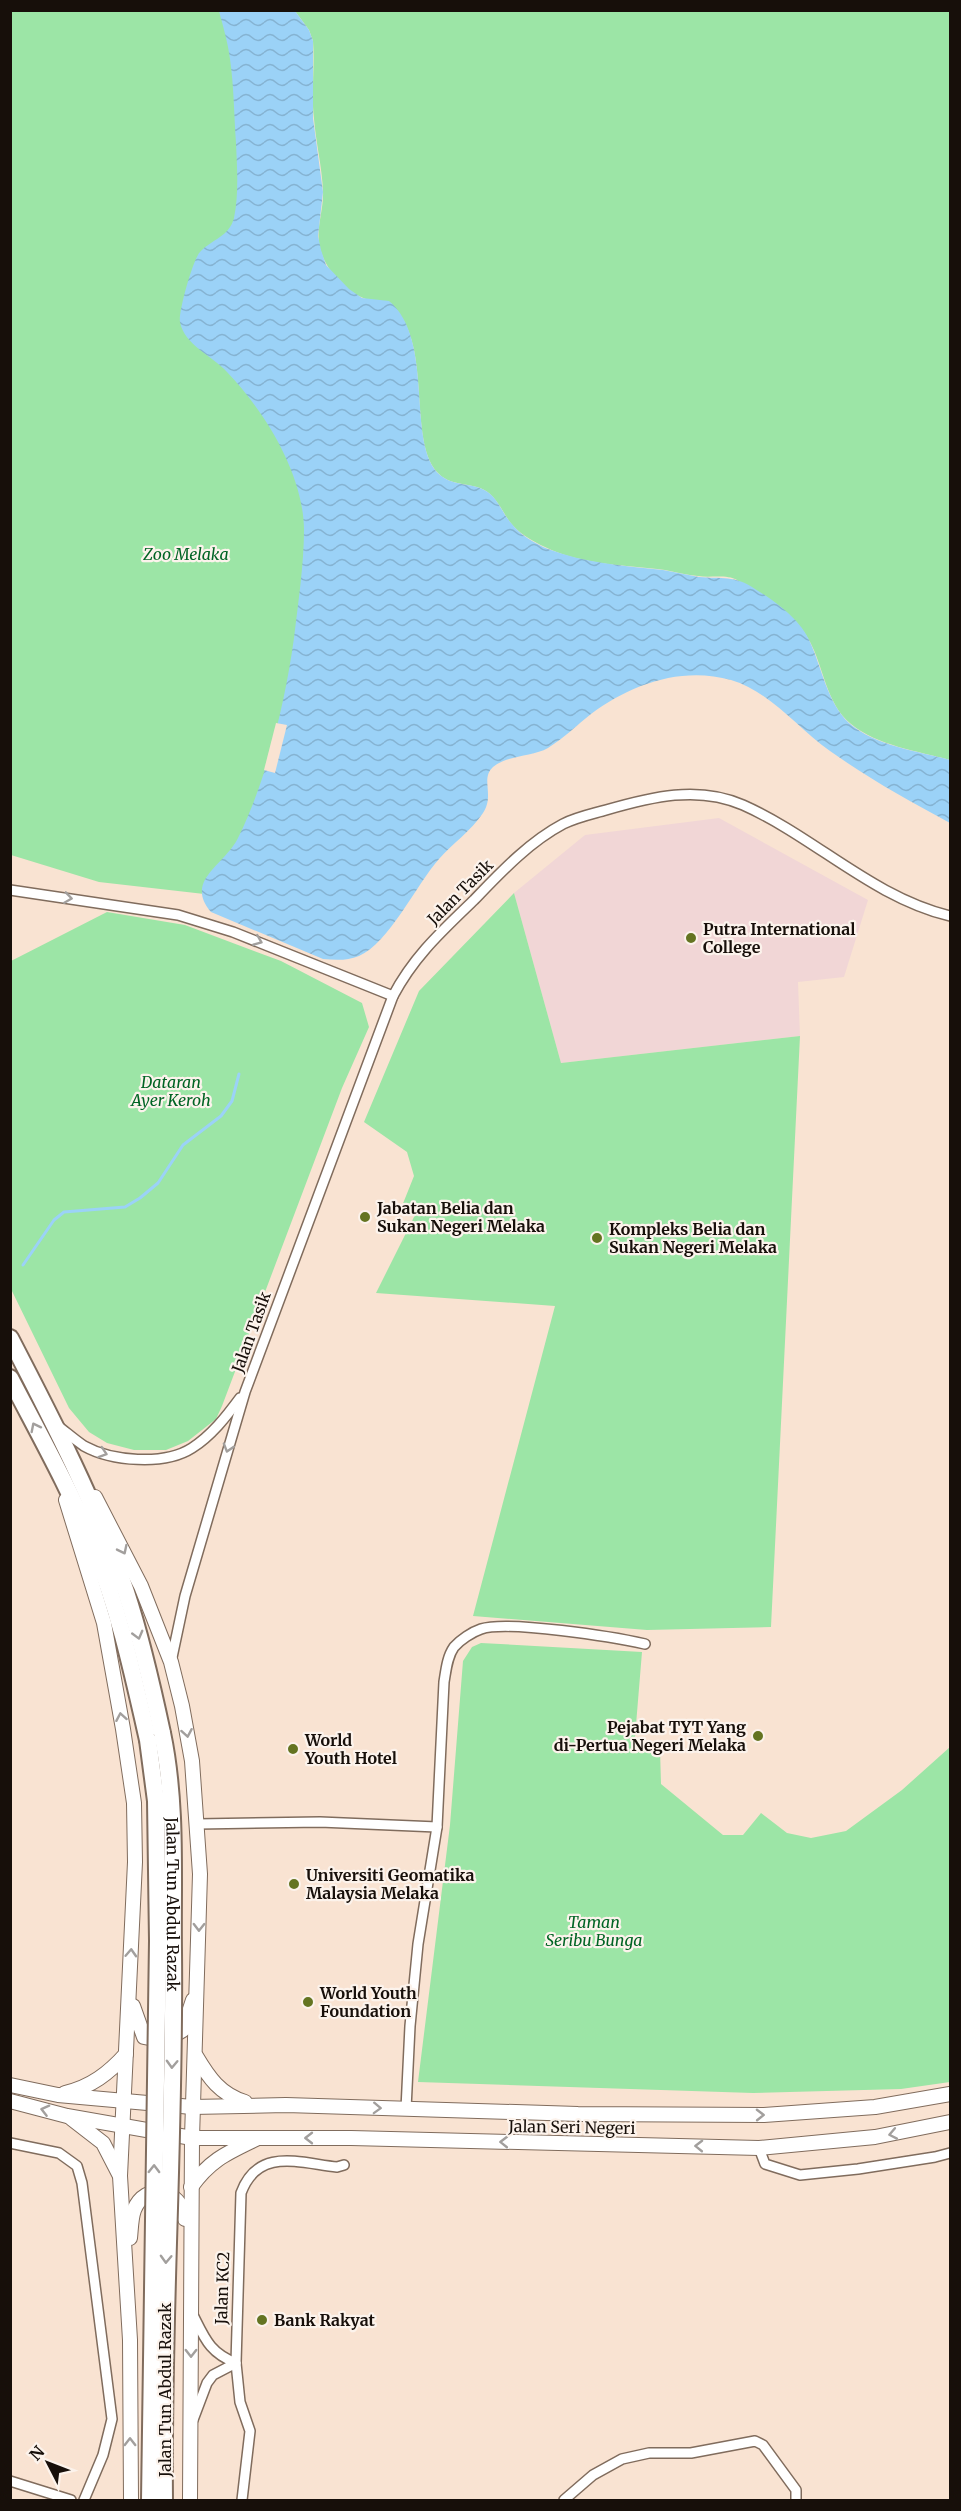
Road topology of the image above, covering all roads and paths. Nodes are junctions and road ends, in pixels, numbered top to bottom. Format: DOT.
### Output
graph roads {
  1 [pos="10,890"];
  2 [pos="951,916"];
  3 [pos="393,996"];
  4 [pos="10,1338"];
  5 [pos="10,1378"];
  6 [pos="245,1392"];
  7 [pos="54,1423"];
  8 [pos="73,1463"];
  9 [pos="60,1475"];
  10 [pos="645,1644"];
  11 [pos="171,1662"];
  12 [pos="155,1737"];
  13 [pos="198,1824"];
  14 [pos="437,1827"];
  15 [pos="198,1987"];
  16 [pos="129,1993"];
  17 [pos="126,2054"];
  18 [pos="196,2056"];
  19 [pos="10,2085"];
  20 [pos="951,2094"];
  21 [pos="58,2095"];
  22 [pos="124,2100"];
  23 [pos="10,2101"];
  24 [pos="255,2105"];
  25 [pos="192,2107"];
  26 [pos="406,2109"];
  27 [pos="67,2116"];
  28 [pos="951,2122"];
  29 [pos="122,2127"];
  30 [pos="192,2138"];
  31 [pos="258,2138"];
  32 [pos="10,2143"];
  33 [pos="759,2148"];
  34 [pos="951,2153"];
  35 [pos="344,2165"];
  36 [pos="120,2176"];
  37 [pos="191,2187"];
  38 [pos="191,2264"];
  39 [pos="126,2273"];
  40 [pos="191,2311"];
  41 [pos="236,2363"];
  42 [pos="191,2423"];
  43 [pos="10,2481"];
  44 [pos="71,2500"];
  45 [pos="84,2500"];
  46 [pos="131,2500"];
  47 [pos="150,2500"];
  48 [pos="164,2500"];
  49 [pos="190,2500"];
  50 [pos="242,2500"];
  51 [pos="564,2500"];
  52 [pos="796,2500"];
  1 -- 3 [label="street, one-way"];
  2 -- 3 [label="street, Jalan Tasik"];
  3 -- 6 [label="street, Jalan Tasik"];
  4 -- 7 [label="highway, Jalan Tun Abdul Razak"];
  9 -- 5 [label="highway, Jalan Tun Abdul Razak, one-way"];
  7 -- 6 [label="street, Jalan Tasik, one-way"];
  6 -- 11 [label="street, Jalan Tasik, one-way"];
  7 -- 8 [label="highway, Jalan Tun Abdul Razak"];
  8 -- 11 [label="main road, one-way"];
  8 -- 12 [label="highway, Jalan Tun Abdul Razak, one-way"];
  9 -- 12 [label="highway, Jalan Tun Abdul Razak"];
  16 -- 9 [label="main road, one-way"];
  10 -- 14 [label="street"];
  11 -- 13 [label="main road, one-way"];
  47 -- 12 [label="highway, Jalan Tun Abdul Razak, one-way, bridge"];
  12 -- 48 [label="highway, Jalan Tun Abdul Razak, one-way, bridge"];
  13 -- 14 [label="street"];
  13 -- 15 [label="main road, one-way"];
  14 -- 26 [label="street"];
  15 -- 16 [label="main road"];
  15 -- 18 [label="main road"];
  16 -- 17 [label="main road"];
  17 -- 21 [label="main road"];
  17 -- 22 [label="main road"];
  18 -- 24 [label="main road"];
  18 -- 25 [label="main road"];
  19 -- 21 [label="main road, Jalan Seri Negeri"];
  26 -- 20 [label="main road, Jalan Seri Negeri, one-way"];
  21 -- 22 [label="main road, Jalan Seri Negeri"];
  22 -- 25 [label="main road, Jalan Seri Negeri"];
  22 -- 29 [label="main road"];
  27 -- 23 [label="main road, Jalan Seri Negeri, one-way"];
  24 -- 25 [label="main road, Jalan Seri Negeri"];
  24 -- 26 [label="main road, Jalan Seri Negeri, one-way"];
  25 -- 30 [label="main road"];
  27 -- 29 [label="main road, Jalan Seri Negeri"];
  27 -- 36 [label="main road"];
  28 -- 33 [label="main road, Jalan Seri Negeri, one-way"];
  29 -- 30 [label="main road, Jalan Seri Negeri"];
  29 -- 36 [label="main road"];
  30 -- 31 [label="main road, Jalan Seri Negeri"];
  30 -- 37 [label="main road"];
  33 -- 31 [label="main road, Jalan Seri Negeri, one-way"];
  31 -- 37 [label="main road"];
  32 -- 45 [label="street"];
  33 -- 34 [label="street"];
  35 -- 41 [label="street, Jalan KC2"];
  36 -- 39 [label="main road"];
  37 -- 38 [label="main road"];
  38 -- 39 [label="main road"];
  38 -- 40 [label="main road"];
  46 -- 39 [label="main road, one-way"];
  40 -- 41 [label="street"];
  40 -- 42 [label="main road, one-way"];
  41 -- 42 [label="street"];
  41 -- 50 [label="street, Jalan KC2"];
  42 -- 49 [label="main road"];
  43 -- 44 [label="street"];
  51 -- 52 [label="street"];
}
